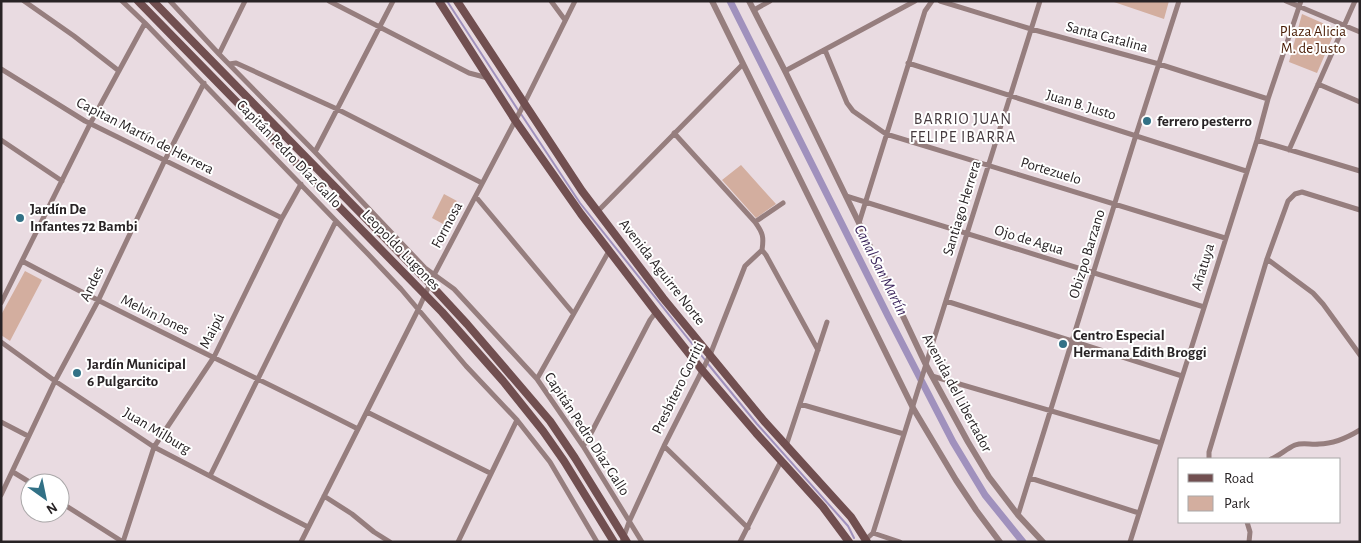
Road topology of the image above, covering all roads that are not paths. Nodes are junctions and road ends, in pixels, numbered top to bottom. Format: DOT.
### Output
graph roads {
  1 [pos="24,1"];
  2 [pos="122,1"];
  3 [pos="138,1"];
  4 [pos="153,1"];
  5 [pos="170,1"];
  6 [pos="245,1"];
  7 [pos="329,1"];
  8 [pos="393,1"];
  9 [pos="439,1"];
  10 [pos="457,1"];
  11 [pos="551,1"];
  12 [pos="575,1"];
  13 [pos="712,1"];
  14 [pos="749,1"];
  15 [pos="770,1"];
  16 [pos="915,1"];
  17 [pos="932,1"];
  18 [pos="940,1"];
  19 [pos="1040,1"];
  20 [pos="1179,1"];
  21 [pos="1286,1"];
  22 [pos="1355,1"];
  23 [pos="1300,4"];
  24 [pos="754,10"];
  25 [pos="565,20"];
  26 [pos="145,22"];
  27 [pos="1344,25"];
  28 [pos="380,27"];
  29 [pos="1031,29"];
  30 [pos="1360,32"];
  31 [pos="825,50"];
  32 [pos="219,54"];
  33 [pos="908,63"];
  34 [pos="229,64"];
  35 [pos="743,64"];
  36 [pos="1159,64"];
  37 [pos="1,69"];
  38 [pos="785,71"];
  39 [pos="119,72"];
  40 [pos="488,78"];
  41 [pos="204,83"];
  42 [pos="1318,84"];
  43 [pos="1010,96"];
  44 [pos="1268,99"];
  45 [pos="1360,102"];
  46 [pos="523,106"];
  47 [pos="337,110"];
  48 [pos="517,117"];
  49 [pos="90,124"];
  50 [pos="674,134"];
  51 [pos="886,134"];
  52 [pos="1136,135"];
  53 [pos="1,140"];
  54 [pos="1257,140"];
  55 [pos="1289,150"];
  56 [pos="315,152"];
  57 [pos="165,160"];
  58 [pos="988,165"];
  59 [pos="1246,171"];
  60 [pos="1360,171"];
  61 [pos="62,181"];
  62 [pos="482,183"];
  63 [pos="301,184"];
  64 [pos="846,196"];
  65 [pos="476,197"];
  66 [pos="866,202"];
  67 [pos="783,203"];
  68 [pos="1115,204"];
  69 [pos="1360,210"];
  70 [pos="597,212"];
  71 [pos="282,218"];
  72 [pos="336,221"];
  73 [pos="755,222"];
  74 [pos="859,223"];
  75 [pos="967,233"];
  76 [pos="1225,238"];
  77 [pos="609,250"];
  78 [pos="762,250"];
  79 [pos="1267,260"];
  80 [pos="22,261"];
  81 [pos="1094,273"];
  82 [pos="434,275"];
  83 [pos="430,284"];
  84 [pos="425,294"];
  85 [pos="98,301"];
  86 [pos="946,301"];
  87 [pos="1,303"];
  88 [pos="1204,307"];
  89 [pos="418,310"];
  90 [pos="656,312"];
  91 [pos="574,313"];
  92 [pos="827,322"];
  93 [pos="1073,341"];
  94 [pos="1,342"];
  95 [pos="818,350"];
  96 [pos="1360,355"];
  97 [pos="214,357"];
  98 [pos="709,357"];
  99 [pos="926,365"];
  100 [pos="703,368"];
  101 [pos="932,376"];
  102 [pos="1182,376"];
  103 [pos="258,378"];
  104 [pos="537,379"];
  105 [pos="55,381"];
  106 [pos="800,404"];
  107 [pos="914,408"];
  108 [pos="1051,411"];
  109 [pos="367,412"];
  110 [pos="517,420"];
  111 [pos="1,422"];
  112 [pos="358,429"];
  113 [pos="1360,430"];
  114 [pos="904,434"];
  115 [pos="28,436"];
  116 [pos="1161,443"];
  117 [pos="583,446"];
  118 [pos="664,446"];
  119 [pos="786,446"];
  120 [pos="154,447"];
  121 [pos="1209,458"];
  122 [pos="1273,458"];
  123 [pos="781,461"];
  124 [pos="13,472"];
  125 [pos="490,473"];
  126 [pos="210,476"];
  127 [pos="20,477"];
  128 [pos="1030,478"];
  129 [pos="1,481"];
  130 [pos="7,484"];
  131 [pos="1,495"];
  132 [pos="324,496"];
  133 [pos="70,508"];
  134 [pos="1139,513"];
  135 [pos="1018,515"];
  136 [pos="629,522"];
  137 [pos="1247,523"];
  138 [pos="308,527"];
  139 [pos="748,528"];
  140 [pos="873,533"];
  141 [pos="624,540"];
  142 [pos="865,541"];
  143 [pos="123,542"];
  144 [pos="301,542"];
  145 [pos="390,542"];
  146 [pos="458,542"];
  147 [pos="597,542"];
  148 [pos="614,542"];
  149 [pos="642,542"];
  150 [pos="740,542"];
  151 [pos="849,542"];
  152 [pos="900,542"];
  153 [pos="1000,542"];
  154 [pos="1042,542"];
  155 [pos="1130,542"];
  156 [pos="1249,542"];
  1 -- 39 [label="street"];
  2 -- 26 [label="street, Capitán Pedro Díaz Gallo"];
  3 -- 84 [label="main road, Leopoldo Lugones"];
  4 -- 83 [label="main road, Leopoldo Lugones"];
  5 -- 32 [label="street, Capitán Pedro Díaz Gallo"];
  6 -- 32 [label="street"];
  7 -- 28 [label="street"];
  8 -- 28 [label="street"];
  9 -- 40 [label="main road, Avenida Aguirre Norte"];
  10 -- 46 [label="main road, Avenida Aguirre Norte"];
  11 -- 25 [label="street"];
  12 -- 25 [label="street, Formosa"];
  13 -- 35 [label="street"];
  14 -- 24 [label="street, Avenida del Libertador"];
  15 -- 24 [label="street"];
  16 -- 31 [label="street"];
  17 -- 33 [label="street"];
  18 -- 29 [label="street, Santa Catalina"];
  19 -- 29 [label="street, Santiago Herrera"];
  20 -- 36 [label="street, Obizpo Barzano"];
  21 -- 23 [label="street"];
  22 -- 27 [label="street"];
  23 -- 27 [label="street"];
  23 -- 44 [label="street, Añatuya"];
  24 -- 38 [label="street, Avenida del Libertador"];
  25 -- 46 [label="street, Formosa"];
  26 -- 39 [label="street"];
  26 -- 41 [label="street, Capitán Pedro Díaz Gallo"];
  27 -- 30 [label="street"];
  27 -- 42 [label="street"];
  28 -- 40 [label="street"];
  28 -- 47 [label="street"];
  29 -- 36 [label="street, Santa Catalina"];
  29 -- 43 [label="street, Santiago Herrera"];
  31 -- 38 [label="street"];
  31 -- 51 [label="street, Portezuelo"];
  32 -- 34 [label="street, Capitán Pedro Díaz Gallo"];
  33 -- 43 [label="street, Juan B. Justo"];
  33 -- 51 [label="street"];
  34 -- 47 [label="street"];
  34 -- 56 [label="street, Capitán Pedro Díaz Gallo"];
  35 -- 50 [label="street"];
  35 -- 107 [label="street"];
  36 -- 44 [label="street, Santa Catalina"];
  36 -- 52 [label="street, Obizpo Barzano"];
  37 -- 49 [label="street, Capitan Martín de Herrera"];
  38 -- 64 [label="street, Avenida del Libertador"];
  39 -- 49 [label="street"];
  40 -- 48 [label="main road, Avenida Aguirre Norte"];
  41 -- 57 [label="street, Andes"];
  41 -- 63 [label="street, Capitán Pedro Díaz Gallo"];
  42 -- 45 [label="street"];
  42 -- 55 [label="street"];
  43 -- 52 [label="street, Juan B. Justo"];
  43 -- 58 [label="street, Santiago Herrera"];
  44 -- 54 [label="street, Añatuya"];
  46 -- 48 [label="street, Formosa"];
  46 -- 70 [label="main road, Avenida Aguirre Norte"];
  47 -- 56 [label="street"];
  47 -- 62 [label="street"];
  48 -- 62 [label="street, Formosa"];
  48 -- 77 [label="main road, Avenida Aguirre Norte"];
  49 -- 57 [label="street, Capitan Martín de Herrera"];
  49 -- 61 [label="street"];
  50 -- 70 [label="street"];
  50 -- 73 [label="street"];
  51 -- 58 [label="street, Portezuelo"];
  51 -- 66 [label="street"];
  52 -- 59 [label="street, Juan B. Justo"];
  52 -- 68 [label="street, Obizpo Barzano"];
  53 -- 61 [label="street"];
  54 -- 55 [label="street"];
  54 -- 59 [label="street, Añatuya"];
  55 -- 60 [label="street"];
  56 -- 82 [label="street, Capitán Pedro Díaz Gallo"];
  57 -- 71 [label="street, Capitan Martín de Herrera"];
  57 -- 85 [label="street, Andes"];
  58 -- 68 [label="street, Portezuelo"];
  58 -- 75 [label="street, Santiago Herrera"];
  59 -- 76 [label="street, Añatuya"];
  61 -- 80 [label="street"];
  62 -- 65 [label="street, Formosa"];
  63 -- 71 [label="street, Maipú"];
  63 -- 72 [label="street, Capitán Pedro Díaz Gallo"];
  64 -- 66 [label="street, Ojo de Agua"];
  64 -- 74 [label="street, Avenida del Libertador"];
  65 -- 82 [label="street, Formosa"];
  65 -- 91 [label="street"];
  66 -- 74 [label="street"];
  66 -- 75 [label="street, Ojo de Agua"];
  67 -- 73 [label="street"];
  68 -- 76 [label="street, Portezuelo"];
  68 -- 81 [label="street, Obizpo Barzano"];
  69 -- 79 [label="street"];
  70 -- 98 [label="main road, Avenida Aguirre Norte"];
  71 -- 97 [label="street, Maipú"];
  72 -- 89 [label="street, Capitán Pedro Díaz Gallo"];
  72 -- 103 [label="street"];
  73 -- 78 [label="street"];
  74 -- 99 [label="street, Avenida del Libertador"];
  75 -- 81 [label="street, Ojo de Agua"];
  75 -- 86 [label="street, Santiago Herrera"];
  76 -- 88 [label="street, Añatuya"];
  77 -- 90 [label="main road, Avenida Aguirre Norte"];
  77 -- 91 [label="street"];
  78 -- 95 [label="street"];
  78 -- 98 [label="street, Presbítero Gorriti"];
  79 -- 96 [label="street"];
  79 -- 121 [label="street"];
  80 -- 85 [label="street, Melvin Jones"];
  80 -- 87 [label="street"];
  81 -- 88 [label="street, Ojo de Agua"];
  81 -- 93 [label="street, Obizpo Barzano"];
  82 -- 83 [label="street, Formosa"];
  82 -- 104 [label="street, Capitán Pedro Díaz Gallo"];
  83 -- 84 [label="street, Formosa"];
  83 -- 141 [label="main road, Leopoldo Lugones"];
  84 -- 89 [label="street, Formosa"];
  84 -- 148 [label="main road, Leopoldo Lugones"];
  85 -- 97 [label="street, Melvin Jones"];
  85 -- 105 [label="street, Andes"];
  86 -- 93 [label="street"];
  86 -- 99 [label="street, Santiago Herrera"];
  88 -- 102 [label="street, Añatuya"];
  89 -- 109 [label="street, Formosa"];
  89 -- 110 [label="street, Capitán Pedro Díaz Gallo"];
  90 -- 100 [label="main road, Avenida Aguirre Norte"];
  90 -- 117 [label="street"];
  91 -- 104 [label="street"];
  92 -- 95 [label="street"];
  93 -- 102 [label="street"];
  93 -- 108 [label="street, Obizpo Barzano"];
  94 -- 105 [label="street, Juan Milburg"];
  95 -- 106 [label="street"];
  97 -- 103 [label="street, Melvin Jones"];
  97 -- 120 [label="street, Maipú"];
  98 -- 100 [label="street, Presbítero Gorriti"];
  98 -- 119 [label="main road, Avenida Aguirre Norte"];
  99 -- 101 [label="street, Avenida del Libertador"];
  99 -- 107 [label="street, Santiago Herrera"];
  100 -- 118 [label="street, Presbítero Gorriti"];
  100 -- 123 [label="main road, Avenida Aguirre Norte"];
  101 -- 108 [label="street"];
  101 -- 135 [label="street, Avenida del Libertador"];
  102 -- 116 [label="street, Añatuya"];
  103 -- 112 [label="street, Melvin Jones"];
  103 -- 126 [label="street"];
  104 -- 117 [label="street, Capitán Pedro Díaz Gallo"];
  105 -- 115 [label="street, Andes"];
  105 -- 120 [label="street, Juan Milburg"];
  106 -- 114 [label="street"];
  106 -- 119 [label="street"];
  107 -- 114 [label="street, Santiago Herrera"];
  107 -- 153 [label="street"];
  108 -- 116 [label="street"];
  108 -- 128 [label="street, Obizpo Barzano"];
  109 -- 112 [label="street, Formosa"];
  109 -- 125 [label="street"];
  110 -- 125 [label="street"];
  110 -- 147 [label="street, Capitán Pedro Díaz Gallo"];
  111 -- 115 [label="street"];
  112 -- 132 [label="street, Formosa"];
  113 -- 122 [label="street"];
  114 -- 140 [label="street, Santiago Herrera"];
  115 -- 124 [label="street, Andes"];
  116 -- 134 [label="street, Añatuya"];
  117 -- 136 [label="street, Capitán Pedro Díaz Gallo"];
  118 -- 136 [label="street, Presbítero Gorriti"];
  118 -- 139 [label="street"];
  119 -- 142 [label="main road, Avenida Aguirre Norte"];
  120 -- 126 [label="street, Juan Milburg"];
  120 -- 143 [label="street, Maipú"];
  123 -- 139 [label="street"];
  123 -- 151 [label="main road, Avenida Aguirre Norte"];
  124 -- 127 [label="street"];
  124 -- 130 [label="street, Andes"];
  125 -- 146 [label="street"];
  126 -- 138 [label="street, Juan Milburg"];
  128 -- 134 [label="street"];
  128 -- 135 [label="street, Obizpo Barzano"];
  129 -- 130 [label="street"];
  130 -- 131 [label="street, Andes"];
  132 -- 138 [label="street, Formosa"];
  132 -- 145 [label="street"];
  133 -- 143 [label="street"];
  134 -- 155 [label="street, Añatuya"];
  135 -- 154 [label="street, Avenida del Libertador"];
  136 -- 141 [label="street, Presbítero Gorriti"];
  136 -- 149 [label="street, Capitán Pedro Díaz Gallo"];
  137 -- 156 [label="street"];
  138 -- 144 [label="street, Formosa"];
  139 -- 150 [label="street"];
  140 -- 142 [label="street"];
  140 -- 152 [label="street"];
}
